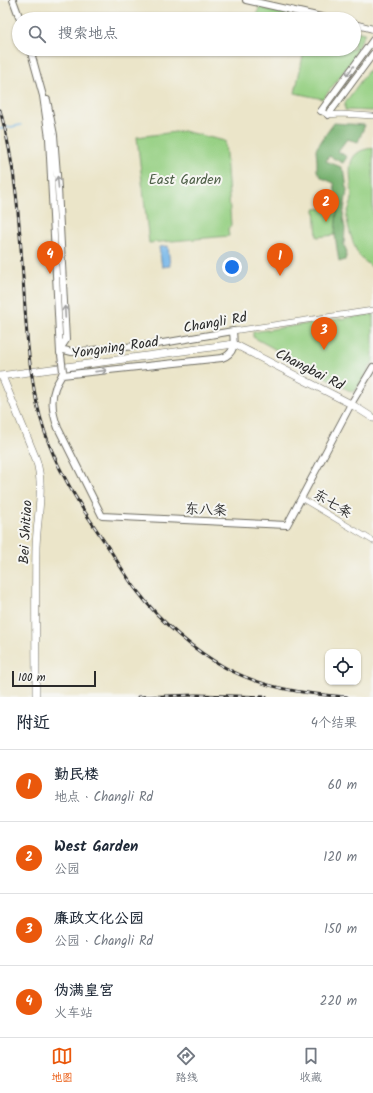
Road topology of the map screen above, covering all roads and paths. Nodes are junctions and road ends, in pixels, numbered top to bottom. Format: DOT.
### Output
graph roads {
  1 [pos="13,0"];
  2 [pos="18,0"];
  3 [pos="246,0"];
  4 [pos="17,12"];
  5 [pos="22,12"];
  6 [pos="299,12"];
  7 [pos="361,26"];
  8 [pos="373,29"];
  9 [pos="373,40"];
  10 [pos="373,54"];
  11 [pos="32,56"];
  12 [pos="35,56"];
  13 [pos="321,111"];
  14 [pos="328,115"];
  15 [pos="373,116"];
  16 [pos="373,310"];
  17 [pos="233,331"];
  18 [pos="234,344"];
  19 [pos="60,352"];
  20 [pos="373,367"];
  21 [pos="63,373"];
  22 [pos="1,376"];
  23 [pos="351,404"];
  24 [pos="373,418"];
  25 [pos="301,498"];
  26 [pos="373,541"];
  27 [pos="36,697"];
  1 -- 4 [label="street"];
  2 -- 5 [label="street"];
  3 -- 6 [label="street"];
  7 -- 8 [label="street"];
  9 -- 13 [label="street, one-way"];
  10 -- 14 [label="street"];
  11 -- 19 [label="street"];
  19 -- 12 [label="street, one-way"];
  13 -- 14 [label="street"];
  14 -- 15 [label="street"];
  16 -- 17 [label="street, Changli Rd"];
  17 -- 18 [label="street"];
  17 -- 19 [label="street, Changli Rd"];
  21 -- 18 [label="street, one-way"];
  18 -- 22 [label="main road, Yongning Road"];
  18 -- 23 [label="main road, Changbai Rd"];
  19 -- 21 [label="street, bridge"];
  20 -- 23 [label="street, 东八条"];
  21 -- 25 [label="street, 东八条"];
  22 -- 27 [label="main road, Bei Shitiao"];
  23 -- 24 [label="main road, Changbai Rd"];
  23 -- 25 [label="street, 东八条"];
  25 -- 26 [label="street, 东七条"];
}
